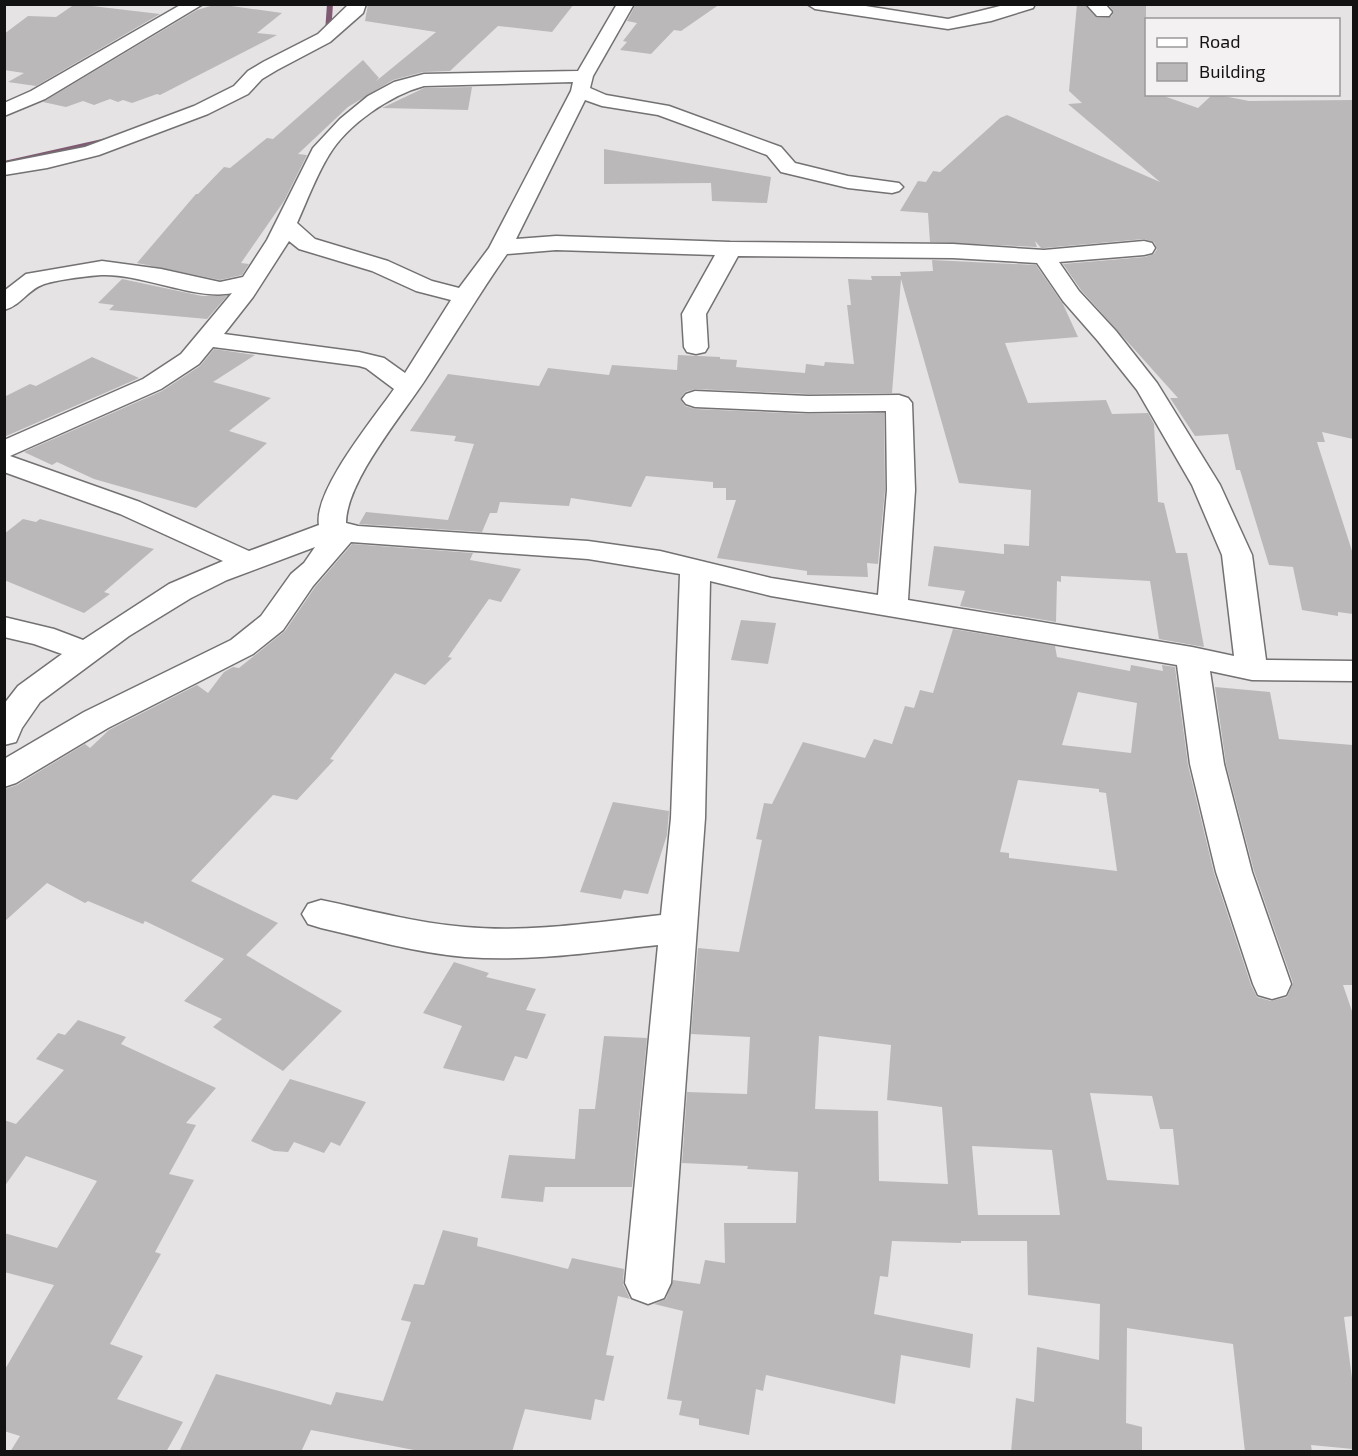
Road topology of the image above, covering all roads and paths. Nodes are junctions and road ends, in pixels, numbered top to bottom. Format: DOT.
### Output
graph roads {
  1 [pos="195,4"];
  2 [pos="626,4"];
  3 [pos="815,4"];
  4 [pos="1027,4"];
  5 [pos="357,5"];
  6 [pos="582,84"];
  7 [pos="4,110"];
  8 [pos="4,169"];
  9 [pos="892,187"];
  10 [pos="285,223"];
  11 [pos="1144,248"];
  12 [pos="500,249"];
  13 [pos="730,249"];
  14 [pos="1044,257"];
  15 [pos="250,282"];
  16 [pos="465,297"];
  17 [pos="4,303"];
  18 [pos="208,339"];
  19 [pos="696,347"];
  20 [pos="408,387"];
  21 [pos="695,399"];
  22 [pos="4,450"];
  23 [pos="4,463"];
  24 [pos="340,531"];
  25 [pos="250,563"];
  26 [pos="694,569"];
  27 [pos="892,607"];
  28 [pos="4,627"];
  29 [pos="86,652"];
  30 [pos="1192,657"];
  31 [pos="1252,670"];
  32 [pos="1353,671"];
  33 [pos="4,734"];
  34 [pos="4,775"];
  35 [pos="321,914"];
  36 [pos="677,928"];
  37 [pos="1272,984"];
  38 [pos="648,1283"];
  1 -- 7 [label="street"];
  2 -- 6 [label="street"];
  3 -- 4 [label="street"];
  5 -- 8 [label="street"];
  6 -- 9 [label="street"];
  6 -- 10 [label="street"];
  6 -- 12 [label="street"];
  10 -- 15 [label="street"];
  10 -- 16 [label="street"];
  11 -- 14 [label="street"];
  12 -- 13 [label="street"];
  12 -- 16 [label="street"];
  13 -- 14 [label="street"];
  13 -- 19 [label="street"];
  14 -- 31 [label="street"];
  15 -- 17 [label="street"];
  15 -- 18 [label="street"];
  16 -- 20 [label="street"];
  18 -- 20 [label="street"];
  18 -- 22 [label="street"];
  20 -- 24 [label="street"];
  21 -- 27 [label="street"];
  23 -- 25 [label="street"];
  24 -- 25 [label="street"];
  24 -- 26 [label="street"];
  24 -- 34 [label="street"];
  25 -- 29 [label="street"];
  26 -- 27 [label="street"];
  26 -- 36 [label="street"];
  27 -- 30 [label="street"];
  28 -- 29 [label="street"];
  29 -- 33 [label="street"];
  30 -- 31 [label="street"];
  30 -- 37 [label="street"];
  31 -- 32 [label="street"];
  35 -- 36 [label="street"];
  36 -- 38 [label="street"];
}
